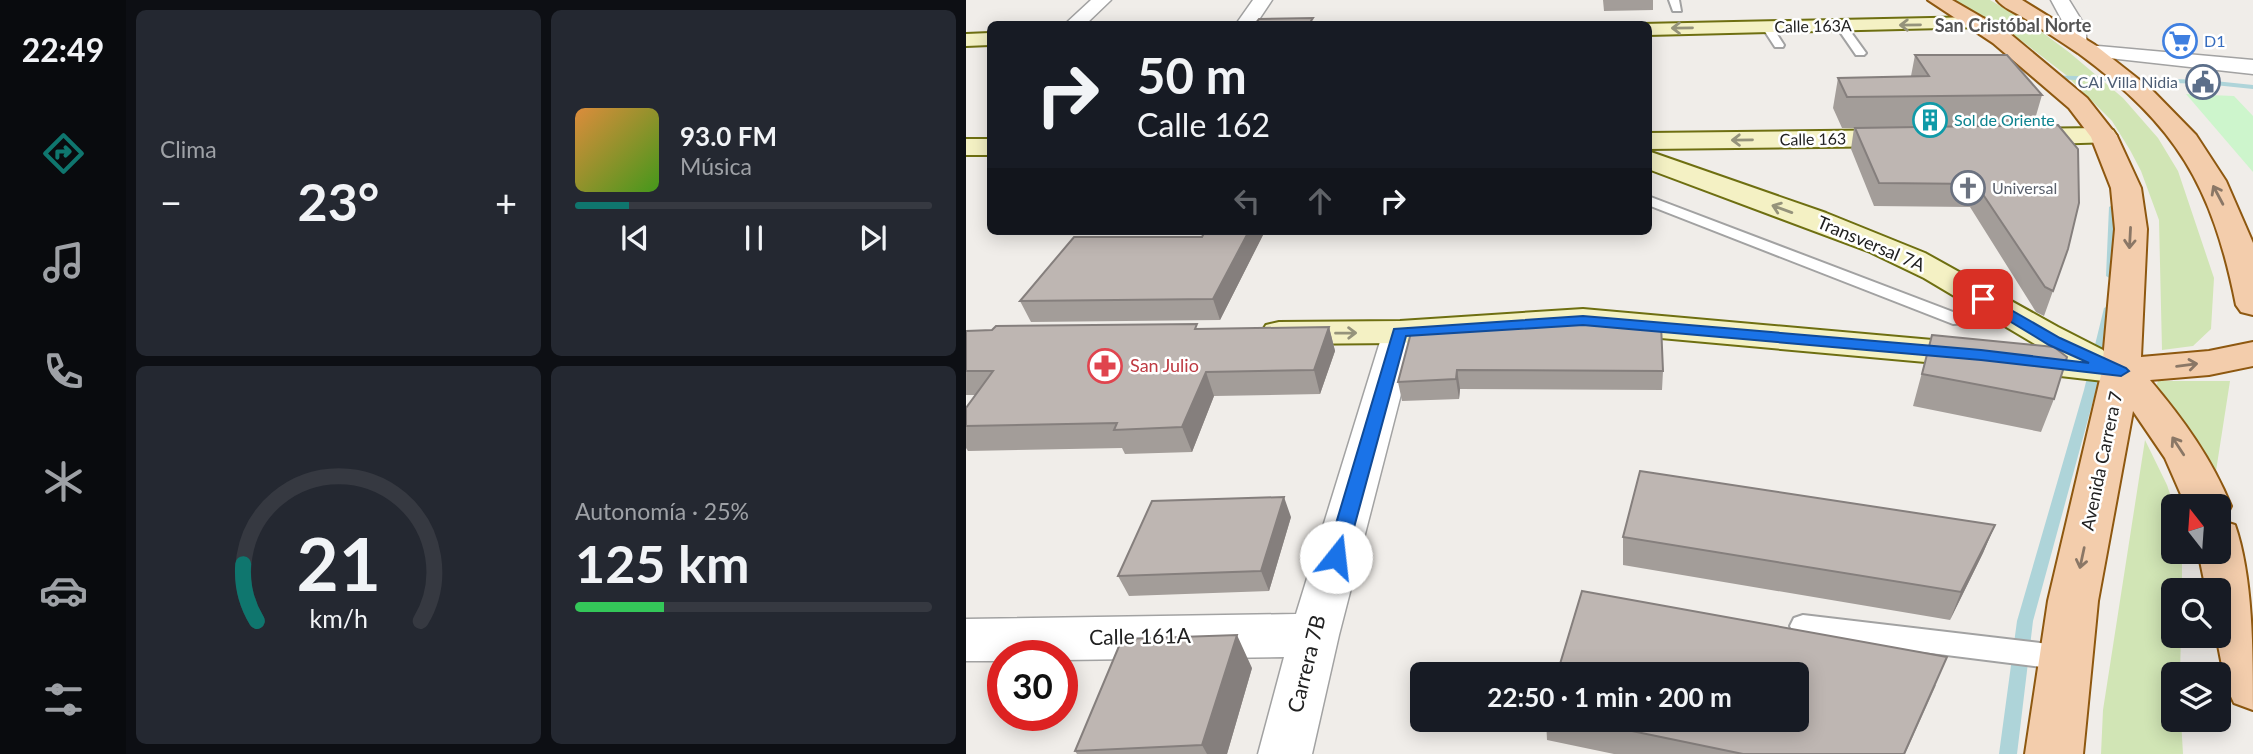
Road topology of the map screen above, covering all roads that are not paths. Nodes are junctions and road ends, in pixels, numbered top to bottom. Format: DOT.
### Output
graph roads {
  1 [pos="1102,0"];
  2 [pos="1263,0"];
  3 [pos="1938,0"];
  4 [pos="2007,0"];
  5 [pos="2060,0"];
  6 [pos="1079,21"];
  7 [pos="1248,21"];
  8 [pos="1978,23"];
  9 [pos="1841,26"];
  10 [pos="1767,27"];
  11 [pos="1652,29"];
  12 [pos="987,39"];
  13 [pos="966,40"];
  14 [pos="1779,45"];
  15 [pos="2084,47"];
  16 [pos="1860,53"];
  17 [pos="2244,66"];
  18 [pos="2253,86"];
  19 [pos="2104,136"];
  20 [pos="1928,138"];
  21 [pos="1984,138"];
  22 [pos="1652,141"];
  23 [pos="966,147"];
  24 [pos="987,147"];
  25 [pos="1652,161"];
  26 [pos="1652,202"];
  27 [pos="2248,258"];
  28 [pos="2253,305"];
  29 [pos="2000,309"];
  30 [pos="1399,332"];
  31 [pos="1252,333"];
  32 [pos="2253,354"];
  33 [pos="2121,371"];
  34 [pos="2205,494"];
  35 [pos="2225,564"];
  36 [pos="1803,626"];
  37 [pos="1314,635"];
  38 [pos="966,640"];
  39 [pos="2066,658"];
  40 [pos="2253,686"];
  41 [pos="1285,754"];
  42 [pos="2054,754"];
  1 -- 6 [label="street"];
  2 -- 7 [label="street"];
  3 -- 8 [label="main road, Avenida Carrera 7"];
  4 -- 15 [label="main road"];
  5 -- 15 [label="street"];
  8 -- 9 [label="street, Calle 163A, one-way"];
  8 -- 19 [label="main road, Avenida Carrera 7"];
  9 -- 10 [label="street, Calle 163A"];
  9 -- 16 [label="lane"];
  10 -- 11 [label="street, Calle 163A, one-way"];
  10 -- 14 [label="lane"];
  12 -- 13 [label="street"];
  15 -- 17 [label="street"];
  27 -- 15 [label="main road, one-way"];
  17 -- 18 [label="street"];
  19 -- 21 [label="street"];
  19 -- 33 [label="main road, Avenida Carrera 7, one-way"];
  20 -- 22 [label="street, Calle 163, one-way"];
  23 -- 24 [label="street"];
  29 -- 25 [label="street, Transversal 7A, one-way"];
  26 -- 29 [label="lane"];
  27 -- 28 [label="main road"];
  29 -- 33 [label="street, Transversal 7A"];
  31 -- 30 [label="street, one-way"];
  30 -- 33 [label="street"];
  30 -- 37 [label="street, Carrera 7B"];
  33 -- 32 [label="main road, one-way"];
  34 -- 33 [label="main road, one-way"];
  33 -- 39 [label="main road, Avenida Carrera 7, one-way"];
  35 -- 40 [label="main road"];
  36 -- 39 [label="lane"];
  37 -- 38 [label="street, Calle 161A"];
  37 -- 41 [label="street, Carrera 7B"];
  39 -- 42 [label="main road, Avenida Carrera 7"];
}
